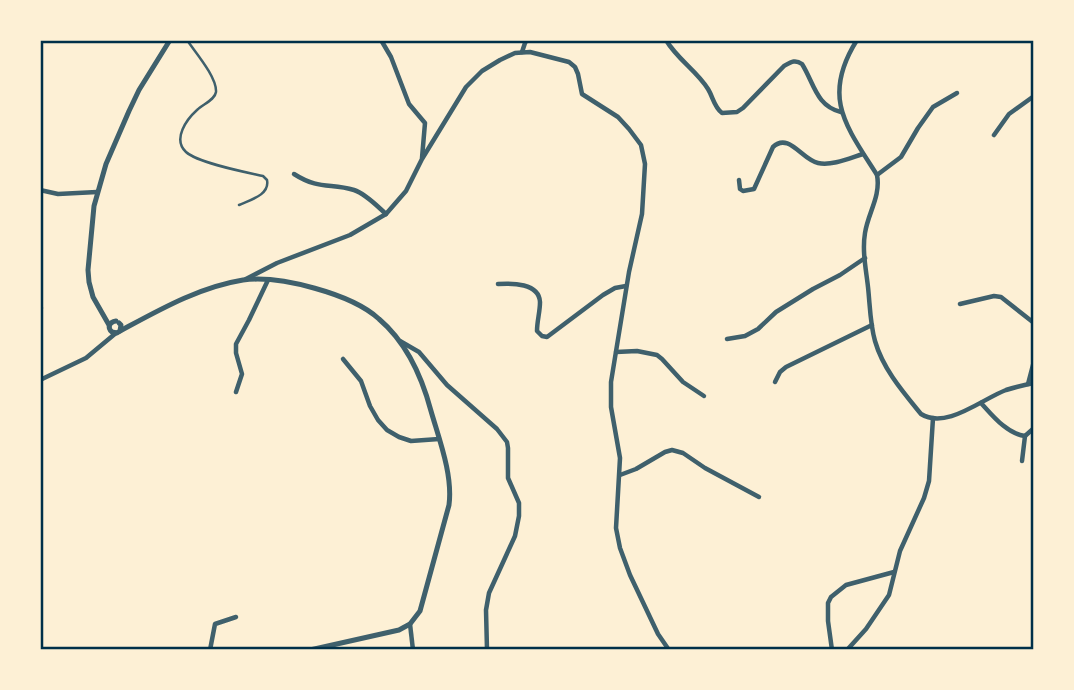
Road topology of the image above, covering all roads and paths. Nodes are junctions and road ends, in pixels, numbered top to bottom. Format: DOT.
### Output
graph roads {
  1 [pos="170,40"];
  2 [pos="187,40"];
  3 [pos="381,40"];
  4 [pos="527,40"];
  5 [pos="666,40"];
  6 [pos="857,40"];
  7 [pos="522,52"];
  8 [pos="957,93"];
  9 [pos="1034,96"];
  10 [pos="841,112"];
  11 [pos="994,135"];
  12 [pos="863,154"];
  13 [pos="422,159"];
  14 [pos="294,174"];
  15 [pos="877,175"];
  16 [pos="739,180"];
  17 [pos="40,190"];
  18 [pos="97,192"];
  19 [pos="239,205"];
  20 [pos="386,214"];
  21 [pos="865,258"];
  22 [pos="268,279"];
  23 [pos="246,280"];
  24 [pos="498,284"];
  25 [pos="626,286"];
  26 [pos="960,304"];
  27 [pos="104,315"];
  28 [pos="118,322"];
  29 [pos="135,323"];
  30 [pos="1034,323"];
  31 [pos="872,325"];
  32 [pos="114,330"];
  33 [pos="727,339"];
  34 [pos="399,340"];
  35 [pos="616,352"];
  36 [pos="343,359"];
  37 [pos="1034,361"];
  38 [pos="40,380"];
  39 [pos="775,382"];
  40 [pos="1031,384"];
  41 [pos="236,392"];
  42 [pos="704,397"];
  43 [pos="981,403"];
  44 [pos="933,418"];
  45 [pos="1034,428"];
  46 [pos="1025,436"];
  47 [pos="439,439"];
  48 [pos="1022,461"];
  49 [pos="620,475"];
  50 [pos="759,496"];
  51 [pos="895,572"];
  52 [pos="236,617"];
  53 [pos="410,624"];
  54 [pos="210,650"];
  55 [pos="310,650"];
  56 [pos="414,650"];
  57 [pos="487,650"];
  58 [pos="668,650"];
  59 [pos="832,650"];
  60 [pos="847,650"];
  1 -- 18 [label="street"];
  2 -- 19 [label="lane"];
  3 -- 13 [label="street"];
  4 -- 7 [label="street"];
  5 -- 10 [label="street"];
  6 -- 10 [label="street"];
  7 -- 13 [label="street"];
  7 -- 25 [label="street"];
  8 -- 15 [label="street"];
  9 -- 11 [label="street"];
  10 -- 12 [label="street"];
  12 -- 15 [label="street"];
  12 -- 16 [label="street"];
  13 -- 20 [label="street"];
  14 -- 20 [label="street"];
  15 -- 21 [label="street"];
  17 -- 18 [label="street"];
  18 -- 27 [label="street"];
  20 -- 23 [label="street"];
  21 -- 31 [label="street"];
  21 -- 33 [label="street"];
  22 -- 23 [label="street"];
  22 -- 34 [label="street"];
  22 -- 41 [label="street"];
  23 -- 29 [label="street"];
  24 -- 25 [label="street"];
  25 -- 35 [label="street"];
  26 -- 30 [label="street"];
  27 -- 28 [label="street"];
  27 -- 32 [label="street"];
  28 -- 29 [label="street"];
  28 -- 32 [label="street"];
  28 -- 32 [label="street"];
  29 -- 32 [label="street"];
  31 -- 39 [label="street"];
  31 -- 44 [label="street"];
  32 -- 38 [label="street"];
  34 -- 47 [label="street"];
  34 -- 57 [label="street"];
  35 -- 42 [label="street"];
  35 -- 49 [label="street"];
  36 -- 47 [label="street"];
  37 -- 40 [label="street"];
  40 -- 43 [label="street"];
  43 -- 44 [label="street"];
  43 -- 46 [label="street"];
  44 -- 51 [label="street"];
  45 -- 46 [label="street"];
  46 -- 48 [label="street"];
  47 -- 53 [label="street"];
  49 -- 50 [label="street"];
  49 -- 58 [label="street"];
  51 -- 59 [label="street"];
  51 -- 60 [label="street"];
  52 -- 54 [label="street"];
  53 -- 55 [label="street"];
  53 -- 56 [label="street"];
}
